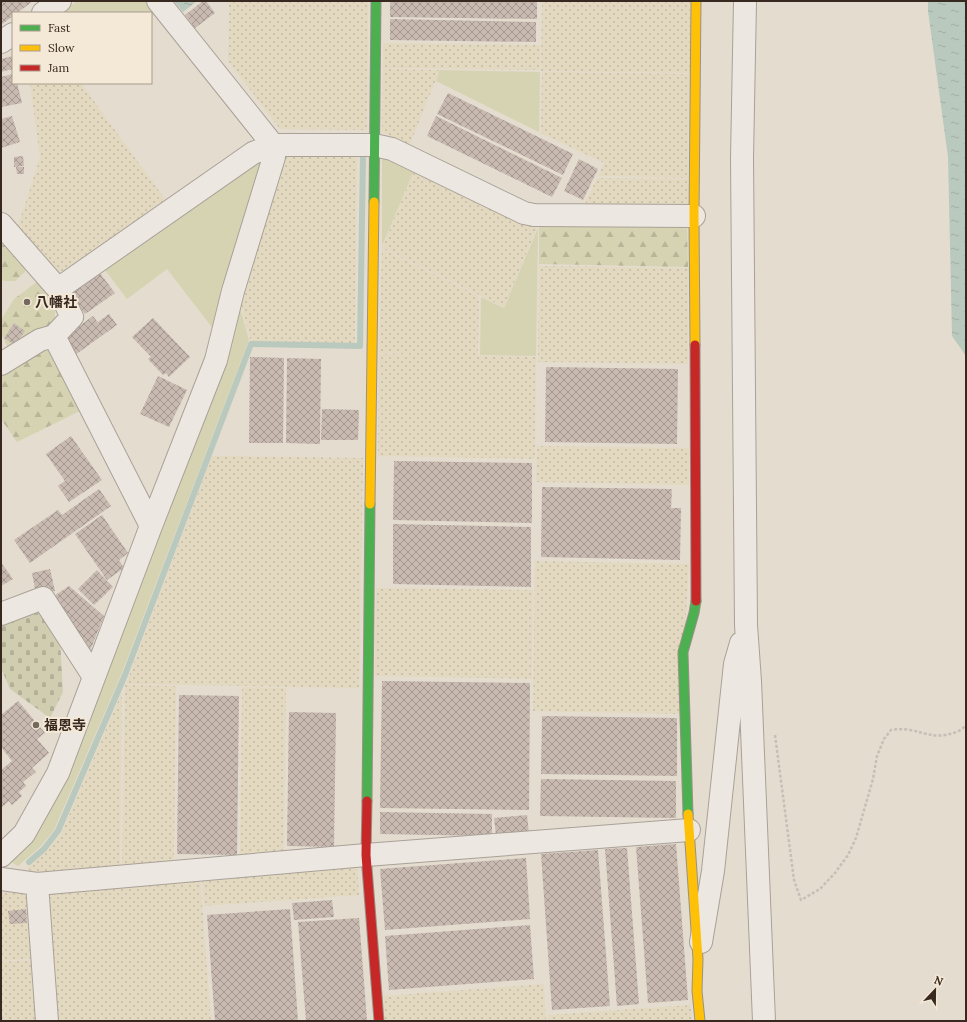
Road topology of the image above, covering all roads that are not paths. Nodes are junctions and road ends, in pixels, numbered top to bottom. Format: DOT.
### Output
graph roads {
  1 [pos="60,1"];
  2 [pos="158,1"];
  3 [pos="376,1"];
  4 [pos="696,1"];
  5 [pos="745,1"];
  6 [pos="44,12"];
  7 [pos="12,35"];
  8 [pos="1,42"];
  9 [pos="273,145"];
  10 [pos="374,145"];
  11 [pos="694,216"];
  12 [pos="1,224"];
  13 [pos="58,289"];
  14 [pos="54,336"];
  15 [pos="1,364"];
  16 [pos="151,526"];
  17 [pos="1,614"];
  18 [pos="746,625"];
  19 [pos="94,677"];
  20 [pos="689,830"];
  21 [pos="366,855"];
  22 [pos="1,856"];
  23 [pos="1,879"];
  24 [pos="37,884"];
  25 [pos="698,958"];
  26 [pos="47,1021"];
  27 [pos="379,1021"];
  28 [pos="700,1021"];
  29 [pos="764,1021"];
  1 -- 6 [label="street"];
  2 -- 9 [label="street"];
  3 -- 10 [label="street"];
  4 -- 11 [label="street"];
  5 -- 18 [label="street"];
  7 -- 8 [label="street"];
  9 -- 10 [label="street"];
  9 -- 13 [label="street"];
  9 -- 16 [label="street"];
  10 -- 11 [label="street"];
  10 -- 21 [label="street"];
  11 -- 20 [label="street"];
  12 -- 13 [label="street"];
  13 -- 14 [label="street"];
  14 -- 15 [label="street"];
  14 -- 16 [label="street"];
  16 -- 19 [label="street"];
  17 -- 19 [label="street"];
  18 -- 25 [label="street"];
  18 -- 29 [label="street"];
  19 -- 22 [label="street"];
  20 -- 21 [label="street"];
  20 -- 25 [label="street"];
  21 -- 24 [label="street"];
  21 -- 27 [label="street"];
  23 -- 24 [label="street"];
  24 -- 26 [label="street"];
  25 -- 28 [label="street"];
}
